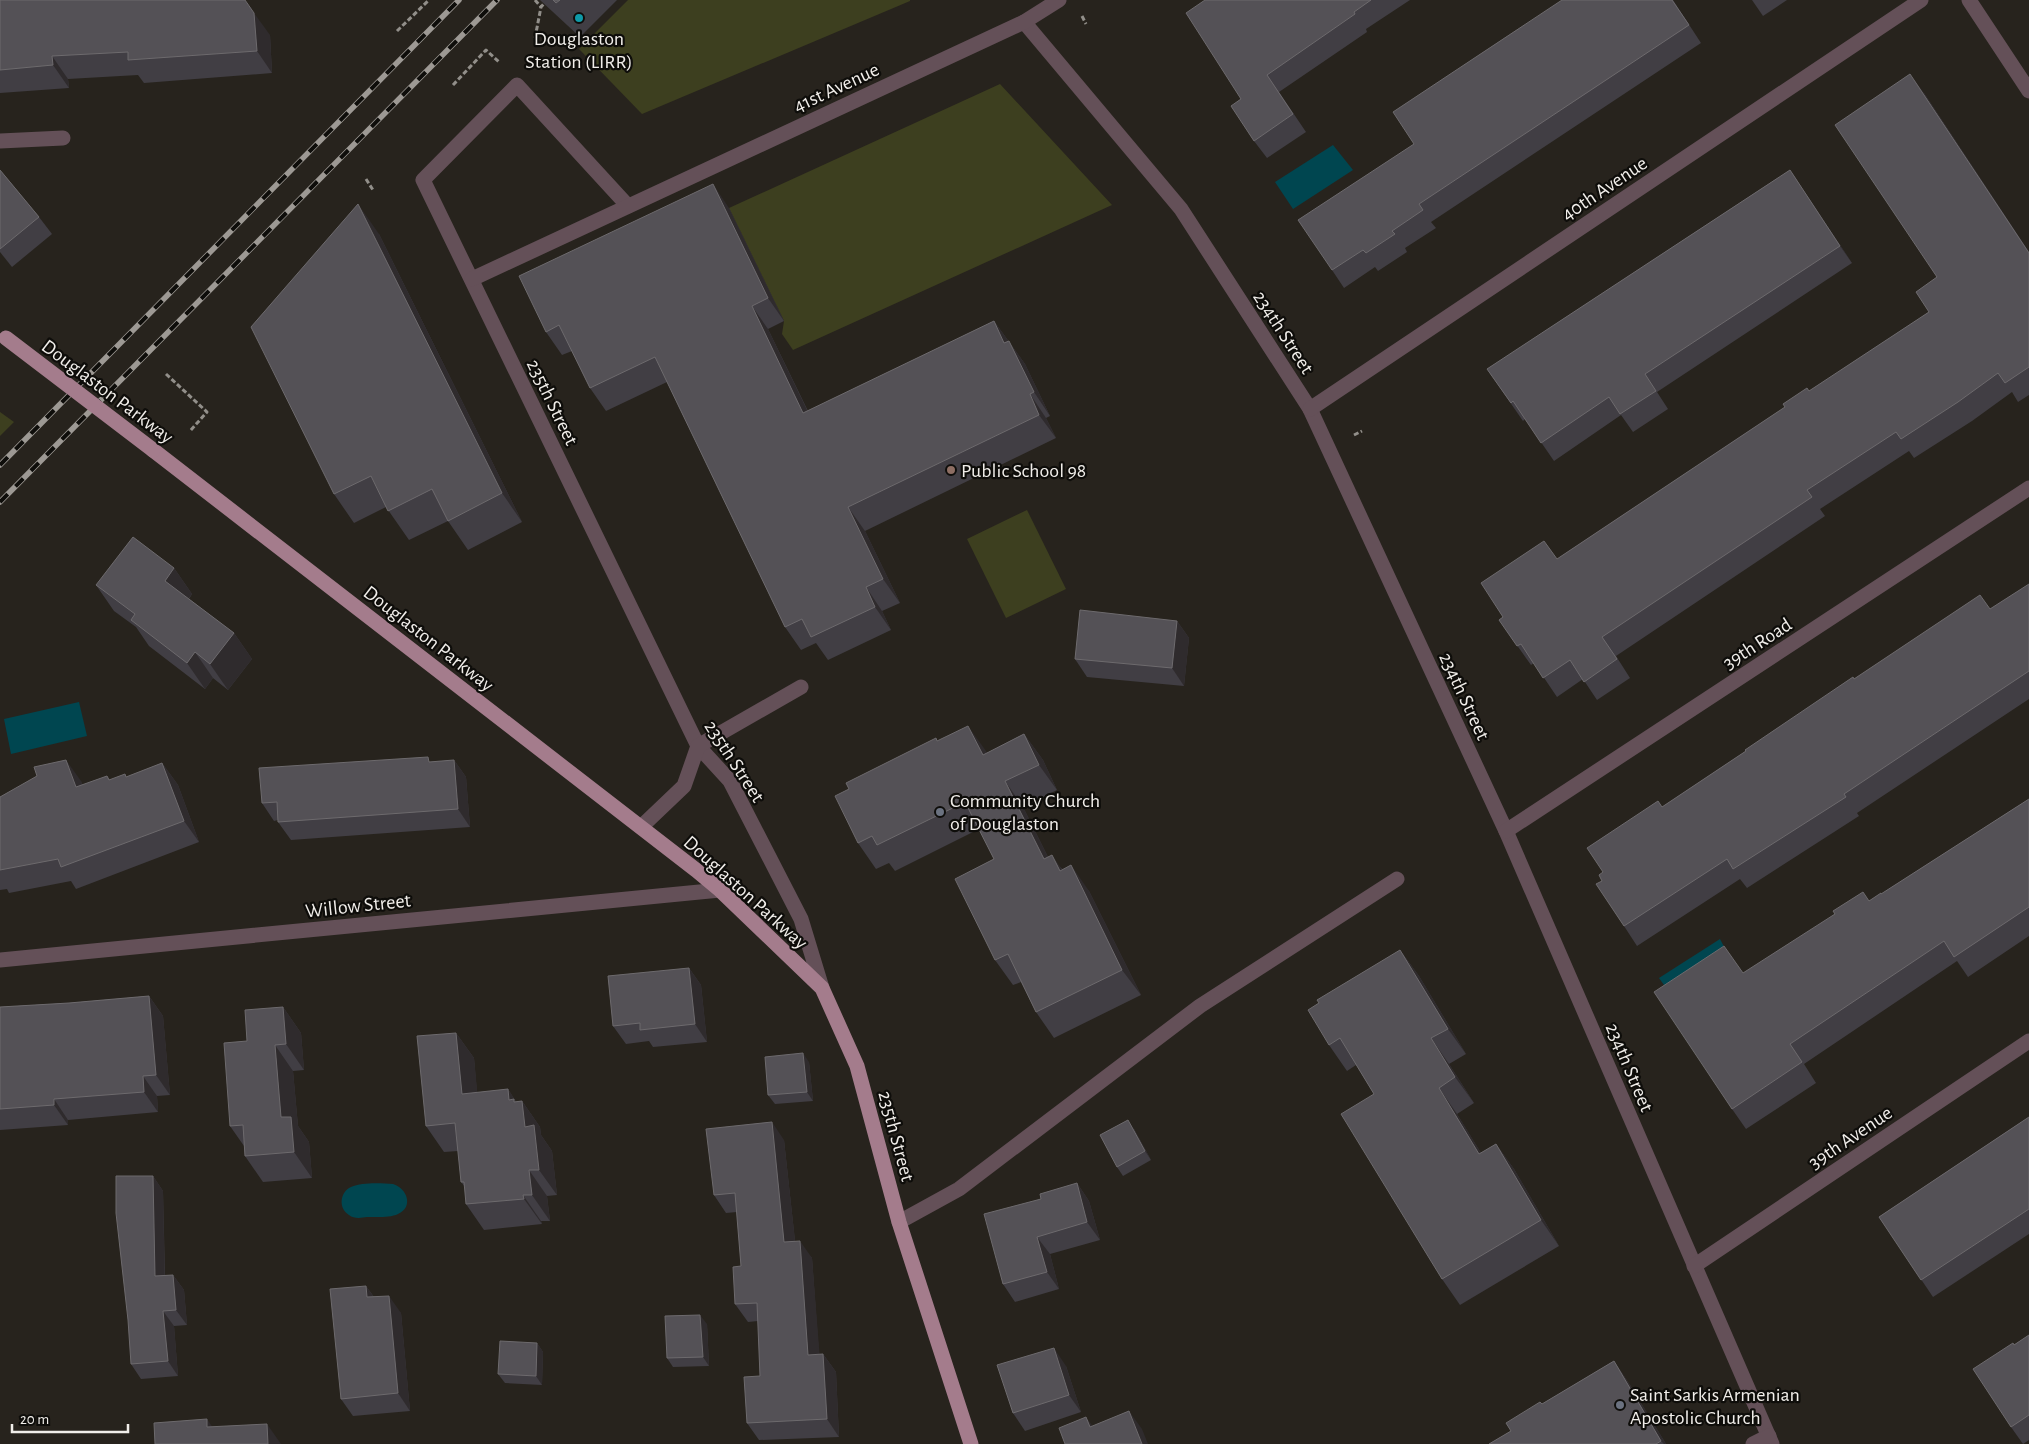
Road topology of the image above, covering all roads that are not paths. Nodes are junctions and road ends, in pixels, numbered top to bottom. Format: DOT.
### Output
graph roads {
  1 [pos="1059,0"];
  2 [pos="1921,0"];
  3 [pos="1969,0"];
  4 [pos="1024,22"];
  5 [pos="2029,91"];
  6 [pos="63,138"];
  7 [pos="0,141"];
  8 [pos="628,206"];
  9 [pos="472,279"];
  10 [pos="3,336"];
  11 [pos="1310,409"];
  12 [pos="2029,488"];
  13 [pos="801,687"];
  14 [pos="698,746"];
  15 [pos="641,827"];
  16 [pos="1506,831"];
  17 [pos="1397,879"];
  18 [pos="720,890"];
  19 [pos="0,960"];
  20 [pos="822,988"];
  21 [pos="2029,1041"];
  22 [pos="899,1222"];
  23 [pos="1694,1266"];
  24 [pos="1770,1440"];
  25 [pos="971,1444"];
  26 [pos="1753,1444"];
  1 -- 4 [label="street, 41st Avenue"];
  2 -- 11 [label="street, 40th Avenue"];
  3 -- 5 [label="street"];
  4 -- 8 [label="street, 41st Avenue"];
  4 -- 11 [label="street, 234th Street"];
  6 -- 7 [label="street"];
  8 -- 9 [label="street, 41st Avenue"];
  8 -- 9 [label="street, 235th Street"];
  9 -- 14 [label="street, 235th Street"];
  10 -- 15 [label="main road, Douglaston Parkway, bridge"];
  11 -- 16 [label="street, 234th Street"];
  12 -- 16 [label="street, 39th Road"];
  13 -- 14 [label="street"];
  14 -- 15 [label="street"];
  14 -- 20 [label="street, 235th Street"];
  15 -- 18 [label="main road, Douglaston Parkway"];
  16 -- 23 [label="street, 234th Street"];
  17 -- 22 [label="street"];
  18 -- 19 [label="street, Willow Street"];
  18 -- 20 [label="main road, Douglaston Parkway"];
  20 -- 22 [label="main road, 235th Street"];
  21 -- 23 [label="street, 39th Avenue"];
  22 -- 25 [label="main road, 235th Street"];
  23 -- 24 [label="street, 234th Street"];
  24 -- 26 [label="street"];
}
